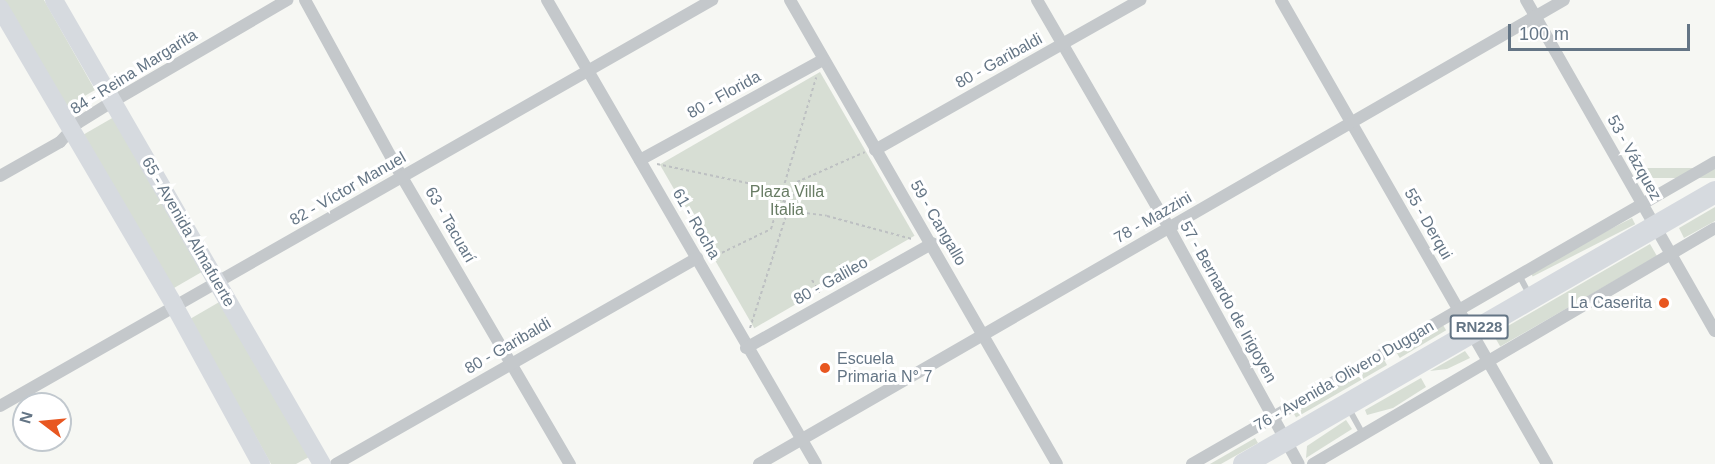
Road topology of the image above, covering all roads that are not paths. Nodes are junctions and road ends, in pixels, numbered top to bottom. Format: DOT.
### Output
graph roads {
  1 [pos="54,0"];
  2 [pos="287,0"];
  3 [pos="305,0"];
  4 [pos="547,0"];
  5 [pos="712,0"];
  6 [pos="790,0"];
  7 [pos="1037,0"];
  8 [pos="1140,0"];
  9 [pos="1281,0"];
  10 [pos="1526,0"];
  11 [pos="1564,0"];
  12 [pos="0,8"];
  13 [pos="1536,16"];
  14 [pos="1063,44"];
  15 [pos="822,60"];
  16 [pos="587,69"];
  17 [pos="112,102"];
  18 [pos="1351,124"];
  19 [pos="70,133"];
  20 [pos="875,149"];
  21 [pos="640,160"];
  22 [pos="1715,162"];
  23 [pos="0,176"];
  24 [pos="402,177"];
  25 [pos="1715,192"];
  26 [pos="1641,206"];
  27 [pos="1655,227"];
  28 [pos="1169,228"];
  29 [pos="1715,228"];
  30 [pos="933,243"];
  31 [pos="1672,253"];
  32 [pos="699,261"];
  33 [pos="1519,274"];
  34 [pos="219,283"];
  35 [pos="1531,298"];
  36 [pos="174,305"];
  37 [pos="1459,308"];
  38 [pos="1715,331"];
  39 [pos="1471,332"];
  40 [pos="982,336"];
  41 [pos="746,348"];
  42 [pos="1489,362"];
  43 [pos="512,363"];
  44 [pos="1346,405"];
  45 [pos="0,406"];
  46 [pos="1272,418"];
  47 [pos="1364,435"];
  48 [pos="801,439"];
  49 [pos="1285,441"];
  50 [pos="261,464"];
  51 [pos="322,464"];
  52 [pos="336,464"];
  53 [pos="570,464"];
  54 [pos="759,464"];
  55 [pos="816,464"];
  56 [pos="1056,464"];
  57 [pos="1192,464"];
  58 [pos="1244,464"];
  59 [pos="1299,464"];
  60 [pos="1313,464"];
  61 [pos="1547,464"];
  1 -- 17 [label="main road, 65 - Avenida Almafuerte"];
  2 -- 17 [label="street, 84 - Reina Margarita"];
  3 -- 24 [label="street, 63 - Tacuarí"];
  4 -- 16 [label="street, 61 - Rocha"];
  5 -- 16 [label="street, 82 - Víctor Manuel"];
  6 -- 15 [label="street, 59 - Cangallo"];
  7 -- 14 [label="street, 57 - Bernardo de Irigoyen"];
  8 -- 14 [label="street, 80 - Garibaldi"];
  9 -- 18 [label="street, 55 - Derqui"];
  10 -- 13 [label="street, 53 - Vázquez"];
  11 -- 13 [label="street, 78 - Mazzini"];
  12 -- 19 [label="main road"];
  13 -- 18 [label="street, 78 - Mazzini"];
  13 -- 26 [label="street, 53 - Vázquez"];
  14 -- 20 [label="street, 80 - Garibaldi"];
  14 -- 28 [label="street, 57 - Bernardo de Irigoyen"];
  15 -- 20 [label="street, 59 - Cangallo"];
  15 -- 21 [label="street, 80 - Florida"];
  16 -- 21 [label="street, 61 - Rocha"];
  16 -- 24 [label="street, 82 - Víctor Manuel"];
  17 -- 19 [label="street, 84 - Reina Margarita"];
  17 -- 34 [label="main road, 65 - Avenida Almafuerte"];
  18 -- 28 [label="street, 78 - Mazzini"];
  18 -- 37 [label="street, 55 - Derqui"];
  19 -- 23 [label="street, 84 - Reina Margarita"];
  19 -- 36 [label="main road"];
  20 -- 30 [label="street, 59 - Cangallo"];
  21 -- 32 [label="street, 61 - Rocha"];
  22 -- 26 [label="street, 76 - Avenida Olivero Duggan"];
  24 -- 34 [label="street, 82 - Víctor Manuel"];
  24 -- 43 [label="street, 63 - Tacuarí"];
  25 -- 27 [label="highway, 76 - Avenida Olivero Duggan / RN228"];
  26 -- 27 [label="street, 53 - Vázquez"];
  26 -- 33 [label="street, 76 - Avenida Olivero Duggan"];
  27 -- 31 [label="street, 53 - Vázquez"];
  27 -- 35 [label="highway, 76 - Avenida Olivero Duggan / RN228"];
  28 -- 40 [label="street, 78 - Mazzini"];
  28 -- 46 [label="street, 57 - Bernardo de Irigoyen"];
  29 -- 31 [label="street"];
  30 -- 40 [label="street, 59 - Cangallo"];
  30 -- 41 [label="street, 80 - Galileo"];
  31 -- 38 [label="street, 53 - Vázquez"];
  31 -- 42 [label="street"];
  32 -- 41 [label="street, 61 - Rocha"];
  32 -- 43 [label="street, 80 - Garibaldi"];
  33 -- 35 [label="lane"];
  33 -- 37 [label="street, 76 - Avenida Olivero Duggan"];
  34 -- 36 [label="street, 82 - Víctor Manuel"];
  34 -- 51 [label="main road, 65 - Avenida Almafuerte"];
  35 -- 39 [label="highway, 76 - Avenida Olivero Duggan / RN228"];
  36 -- 45 [label="street, 82 - Víctor Manuel"];
  36 -- 50 [label="main road"];
  37 -- 39 [label="street, 55 - Derqui"];
  37 -- 46 [label="street, 76 - Avenida Olivero Duggan"];
  39 -- 42 [label="street, 55 - Derqui"];
  39 -- 44 [label="highway, 76 - Avenida Olivero Duggan / RN228"];
  40 -- 48 [label="street, 78 - Mazzini"];
  40 -- 56 [label="street, 59 - Cangallo"];
  41 -- 48 [label="street, 61 - Rocha"];
  42 -- 47 [label="street"];
  42 -- 61 [label="street, 55 - Derqui"];
  43 -- 52 [label="street, 80 - Garibaldi"];
  43 -- 53 [label="street, 63 - Tacuarí"];
  44 -- 47 [label="lane"];
  44 -- 49 [label="highway, 76 - Avenida Olivero Duggan / RN228"];
  46 -- 49 [label="street, 57 - Bernardo de Irigoyen"];
  46 -- 57 [label="street, 76 - Avenida Olivero Duggan"];
  47 -- 60 [label="street"];
  48 -- 54 [label="street, 78 - Mazzini"];
  48 -- 55 [label="street, 61 - Rocha"];
  49 -- 58 [label="highway, 76 - Avenida Olivero Duggan / RN228"];
  49 -- 59 [label="street, 57 - Bernardo de Irigoyen"];
}
